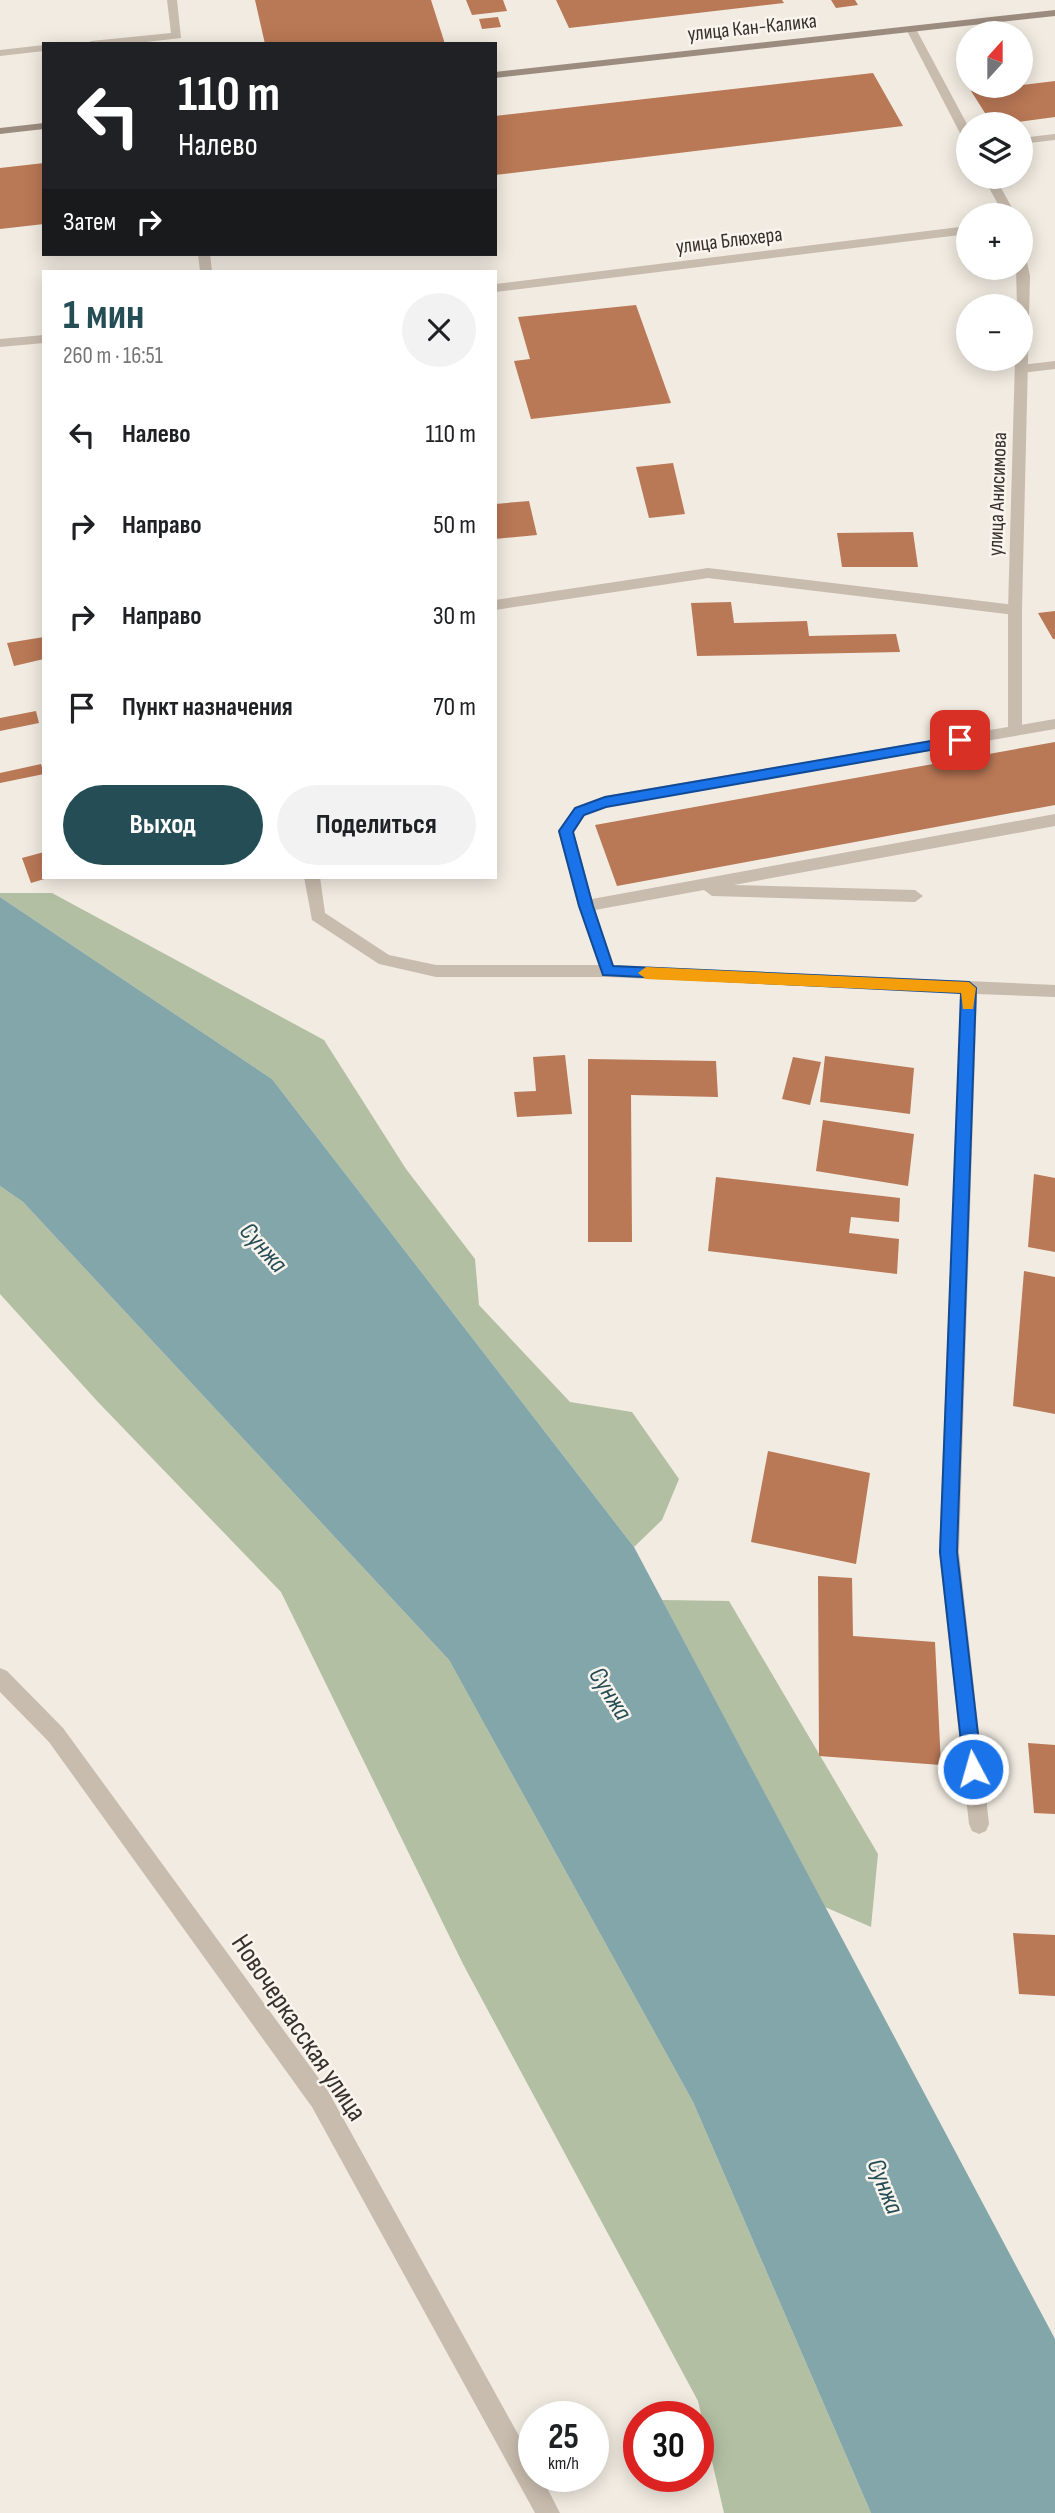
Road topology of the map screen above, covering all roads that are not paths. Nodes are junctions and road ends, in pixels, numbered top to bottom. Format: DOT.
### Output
graph roads {
  1 [pos="172,0"];
  2 [pos="1055,13"];
  3 [pos="911,29"];
  4 [pos="112,42"];
  5 [pos="42,48"];
  6 [pos="0,52"];
  7 [pos="497,75"];
  8 [pos="956,114"];
  9 [pos="42,126"];
  10 [pos="0,131"];
  11 [pos="1055,137"];
  12 [pos="1033,140"];
  13 [pos="956,231"];
  14 [pos="497,288"];
  15 [pos="42,338"];
  16 [pos="0,343"];
  17 [pos="1055,365"];
  18 [pos="1033,368"];
  19 [pos="1021,371"];
  20 [pos="497,605"];
  21 [pos="1015,610"];
  22 [pos="1055,724"];
  23 [pos="1015,731"];
  24 [pos="1055,820"];
  25 [pos="312,879"];
  26 [pos="678,889"];
  27 [pos="915,896"];
  28 [pos="586,906"];
  29 [pos="608,971"];
  30 [pos="969,988"];
  31 [pos="1055,991"];
  32 [pos="0,1678"];
  33 [pos="979,1824"];
  34 [pos="548,2513"];
  1 -- 4 [label="street"];
  2 -- 3 [label="street, улица Кан-Калика"];
  3 -- 7 [label="street, улица Кан-Калика"];
  3 -- 8 [label="street"];
  5 -- 6 [label="street"];
  9 -- 10 [label="street"];
  11 -- 12 [label="street"];
  13 -- 14 [label="street, улица Блюхера"];
  15 -- 16 [label="street"];
  17 -- 18 [label="street"];
  19 -- 21 [label="street, улица Анисимова"];
  20 -- 21 [label="street"];
  21 -- 23 [label="street, улица Анисимова"];
  22 -- 23 [label="street"];
  23 -- 28 [label="street"];
  24 -- 26 [label="street"];
  25 -- 29 [label="street"];
  26 -- 27 [label="street"];
  26 -- 28 [label="street"];
  28 -- 29 [label="street"];
  29 -- 30 [label="street"];
  30 -- 31 [label="street"];
  30 -- 33 [label="street"];
  32 -- 34 [label="street, Новочеркасская улица"];
}
